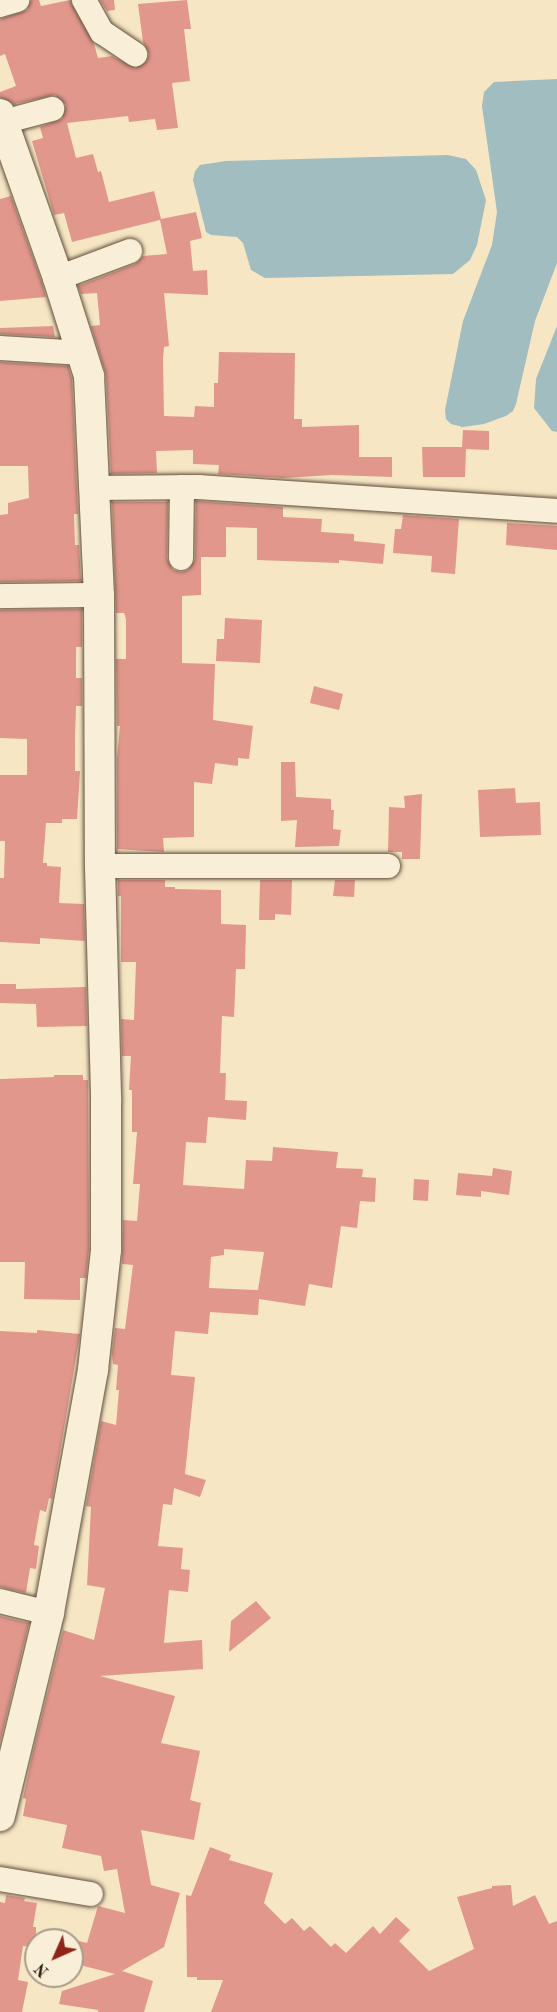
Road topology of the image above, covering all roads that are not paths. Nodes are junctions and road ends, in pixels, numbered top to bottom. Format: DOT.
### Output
graph roads {
  1 [pos="17,0"];
  2 [pos="84,0"];
  3 [pos="0,5"];
  4 [pos="135,54"];
  5 [pos="52,109"];
  6 [pos="1,118"];
  7 [pos="130,251"];
  8 [pos="58,278"];
  9 [pos="0,348"];
  10 [pos="83,353"];
  11 [pos="182,487"];
  12 [pos="96,488"];
  13 [pos="557,511"];
  14 [pos="181,558"];
  15 [pos="99,595"];
  16 [pos="0,596"];
  17 [pos="100,866"];
  18 [pos="388,866"];
  19 [pos="0,1601"];
  20 [pos="49,1613"];
  21 [pos="1,1811"];
  22 [pos="0,1879"];
  23 [pos="91,1894"];
  1 -- 3 [label="street"];
  2 -- 4 [label="street"];
  5 -- 6 [label="street"];
  6 -- 8 [label="street"];
  7 -- 8 [label="street"];
  8 -- 10 [label="street"];
  9 -- 10 [label="street"];
  10 -- 12 [label="street"];
  11 -- 12 [label="street"];
  11 -- 13 [label="street"];
  11 -- 14 [label="street"];
  12 -- 15 [label="street"];
  15 -- 16 [label="street"];
  15 -- 17 [label="street"];
  17 -- 18 [label="street"];
  17 -- 20 [label="street"];
  19 -- 20 [label="street"];
  20 -- 21 [label="street"];
  22 -- 23 [label="street"];
}
